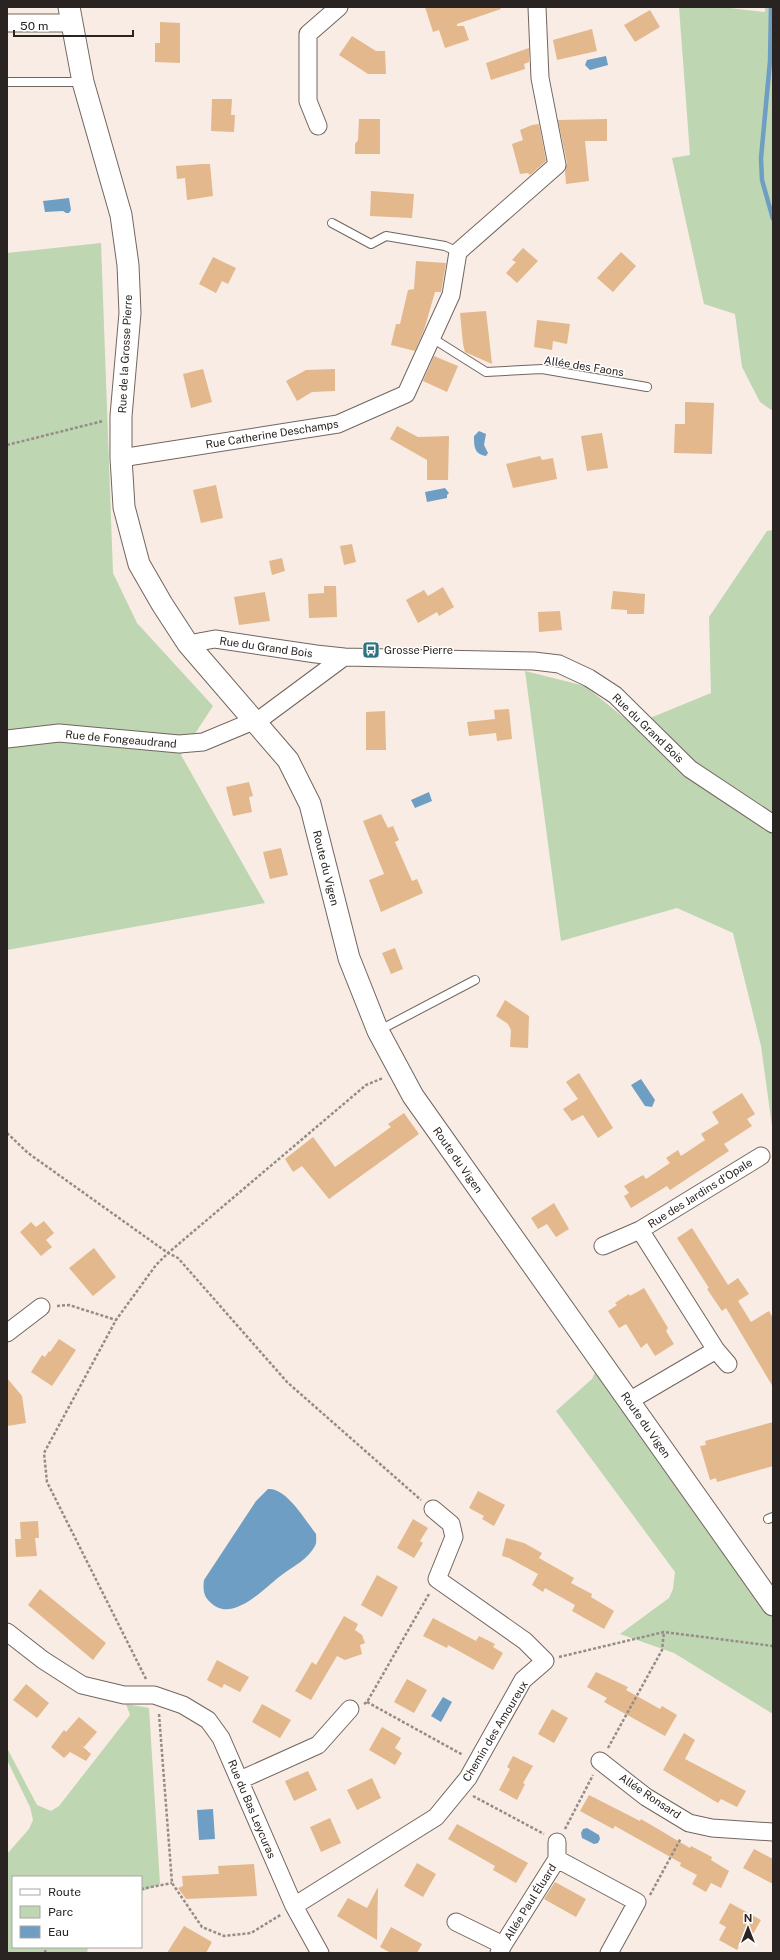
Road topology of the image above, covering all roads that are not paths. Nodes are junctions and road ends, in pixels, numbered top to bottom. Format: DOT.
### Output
graph roads {
  1 [pos="339,7"];
  2 [pos="537,7"];
  3 [pos="70,15"];
  4 [pos="7,24"];
  5 [pos="7,82"];
  6 [pos="83,82"];
  7 [pos="318,126"];
  8 [pos="332,223"];
  9 [pos="458,252"];
  10 [pos="432,338"];
  11 [pos="647,387"];
  12 [pos="121,458"];
  13 [pos="188,644"];
  14 [pos="344,657"];
  15 [pos="219,680"];
  16 [pos="256,721"];
  17 [pos="7,739"];
  18 [pos="773,824"];
  19 [pos="475,980"];
  20 [pos="378,1031"];
  21 [pos="761,1156"];
  22 [pos="640,1230"];
  23 [pos="603,1246"];
  24 [pos="41,1307"];
  25 [pos="7,1333"];
  26 [pos="716,1350"];
  27 [pos="728,1364"];
  28 [pos="629,1401"];
  29 [pos="433,1509"];
  30 [pos="773,1605"];
  31 [pos="7,1632"];
  32 [pos="350,1708"];
  33 [pos="600,1762"];
  34 [pos="240,1780"];
  35 [pos="773,1832"];
  36 [pos="294,1906"];
  37 [pos="456,1922"];
  38 [pos="501,1949"];
  39 [pos="320,1953"];
  40 [pos="609,1953"];
  1 -- 7 [label="street"];
  2 -- 9 [label="street"];
  3 -- 4 [label="street"];
  3 -- 6 [label="street, Rue de la Grosse Pierre"];
  5 -- 6 [label="lane"];
  6 -- 12 [label="street, Rue de la Grosse Pierre"];
  8 -- 9 [label="lane"];
  9 -- 10 [label="street, Rue Catherine Deschamps"];
  10 -- 11 [label="lane, Allée des Faons"];
  10 -- 12 [label="street, Rue Catherine Deschamps"];
  12 -- 13 [label="street, Rue de la Grosse Pierre"];
  13 -- 14 [label="street, Rue du Grand Bois"];
  13 -- 15 [label="street, Rue de la Grosse Pierre"];
  14 -- 16 [label="street"];
  14 -- 18 [label="street, Rue du Grand Bois"];
  15 -- 16 [label="street, Route du Vigen"];
  16 -- 17 [label="street, Rue de Fongeaudrand"];
  16 -- 20 [label="street, Route du Vigen"];
  19 -- 20 [label="lane"];
  20 -- 28 [label="street, Route du Vigen"];
  21 -- 22 [label="street, Rue des Jardins d'Opale"];
  22 -- 23 [label="street, Rue des Jardins d'Opale"];
  22 -- 26 [label="street, Rue des Jardins d'Opale"];
  24 -- 25 [label="street"];
  26 -- 27 [label="street, Rue des Jardins d'Opale"];
  26 -- 28 [label="street"];
  28 -- 30 [label="street, Route du Vigen"];
  29 -- 36 [label="street, Chemin des Amoureux"];
  31 -- 34 [label="street, Rue du Bas Leycuras"];
  32 -- 34 [label="street"];
  33 -- 35 [label="street, Allée Ronsard"];
  34 -- 36 [label="street, Rue du Bas Leycuras"];
  36 -- 39 [label="street, Rue du Bas Leycuras"];
  37 -- 38 [label="street, Allée Paul Éluard"];
  38 -- 40 [label="street, Allée Paul Éluard"];
}
